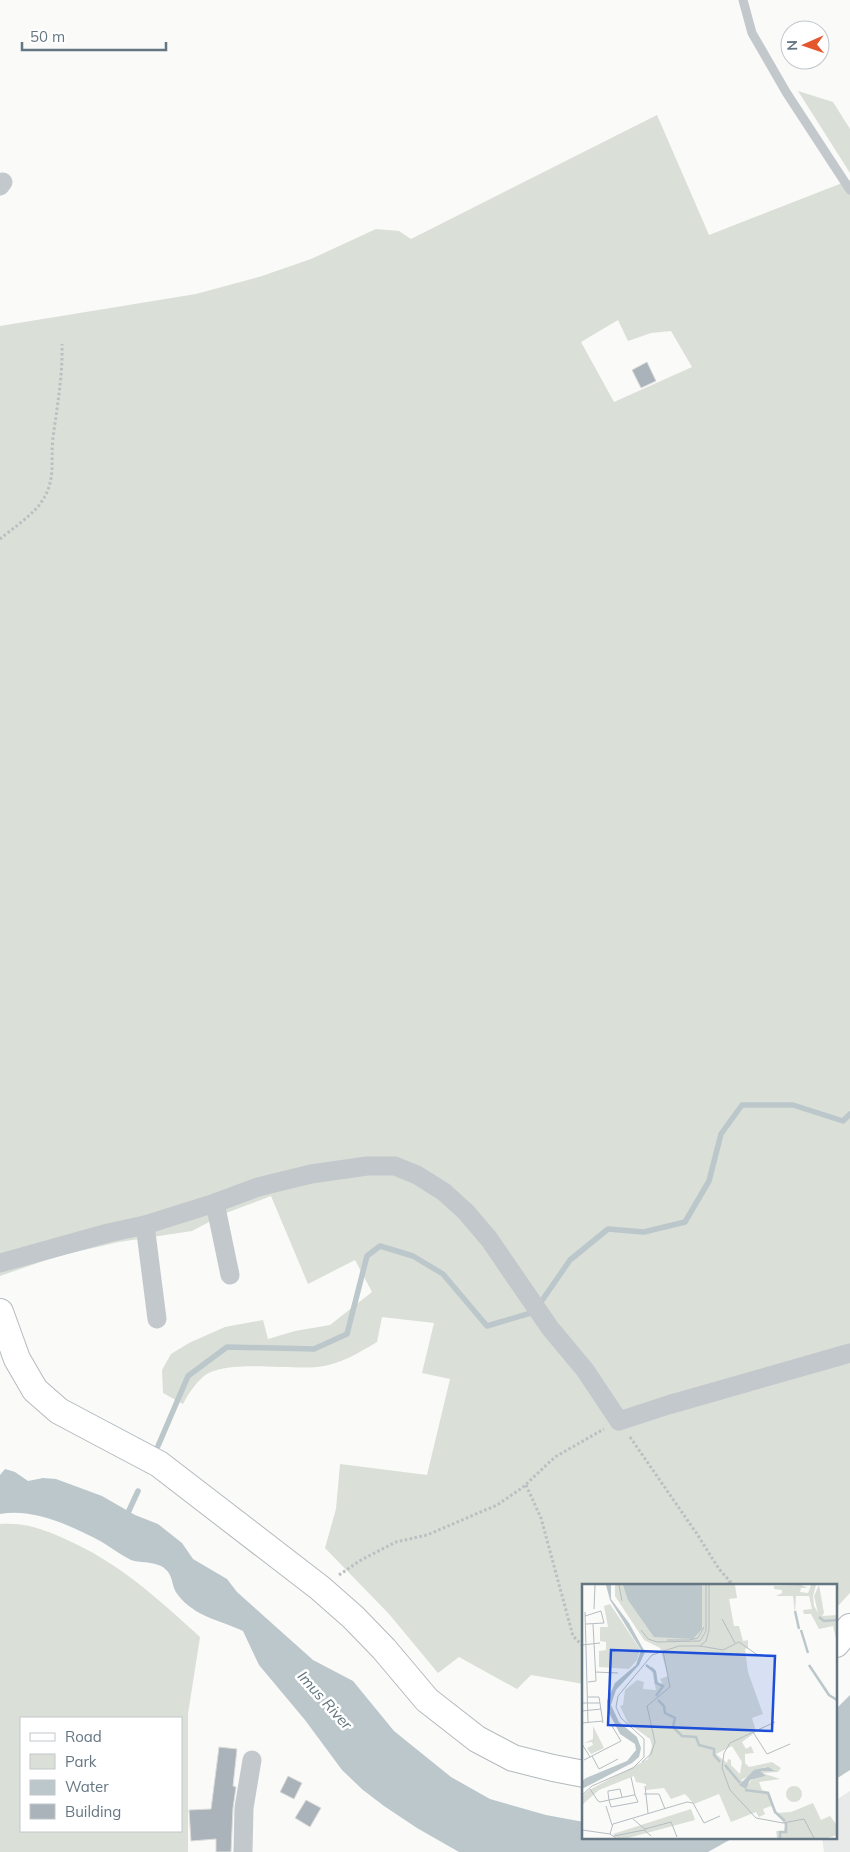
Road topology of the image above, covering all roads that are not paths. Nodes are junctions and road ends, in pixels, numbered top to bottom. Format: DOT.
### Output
graph roads {
  1 [pos="743,0"];
  2 [pos="850,190"];
  3 [pos="215,1203"];
  4 [pos="146,1225"];
  5 [pos="0,1263"];
  6 [pos="230,1275"];
  7 [pos="0,1312"];
  8 [pos="157,1319"];
  9 [pos="850,1353"];
  10 [pos="850,1627"];
  11 [pos="838,1642"];
  12 [pos="252,1760"];
  13 [pos="582,1774"];
  14 [pos="243,1852"];
  1 -- 2 [label="lane"];
  3 -- 4 [label="street"];
  3 -- 6 [label="street"];
  3 -- 9 [label="street"];
  4 -- 5 [label="street"];
  4 -- 8 [label="street"];
  7 -- 13 [label="main road"];
  10 -- 11 [label="main road"];
  12 -- 14 [label="street"];
}
